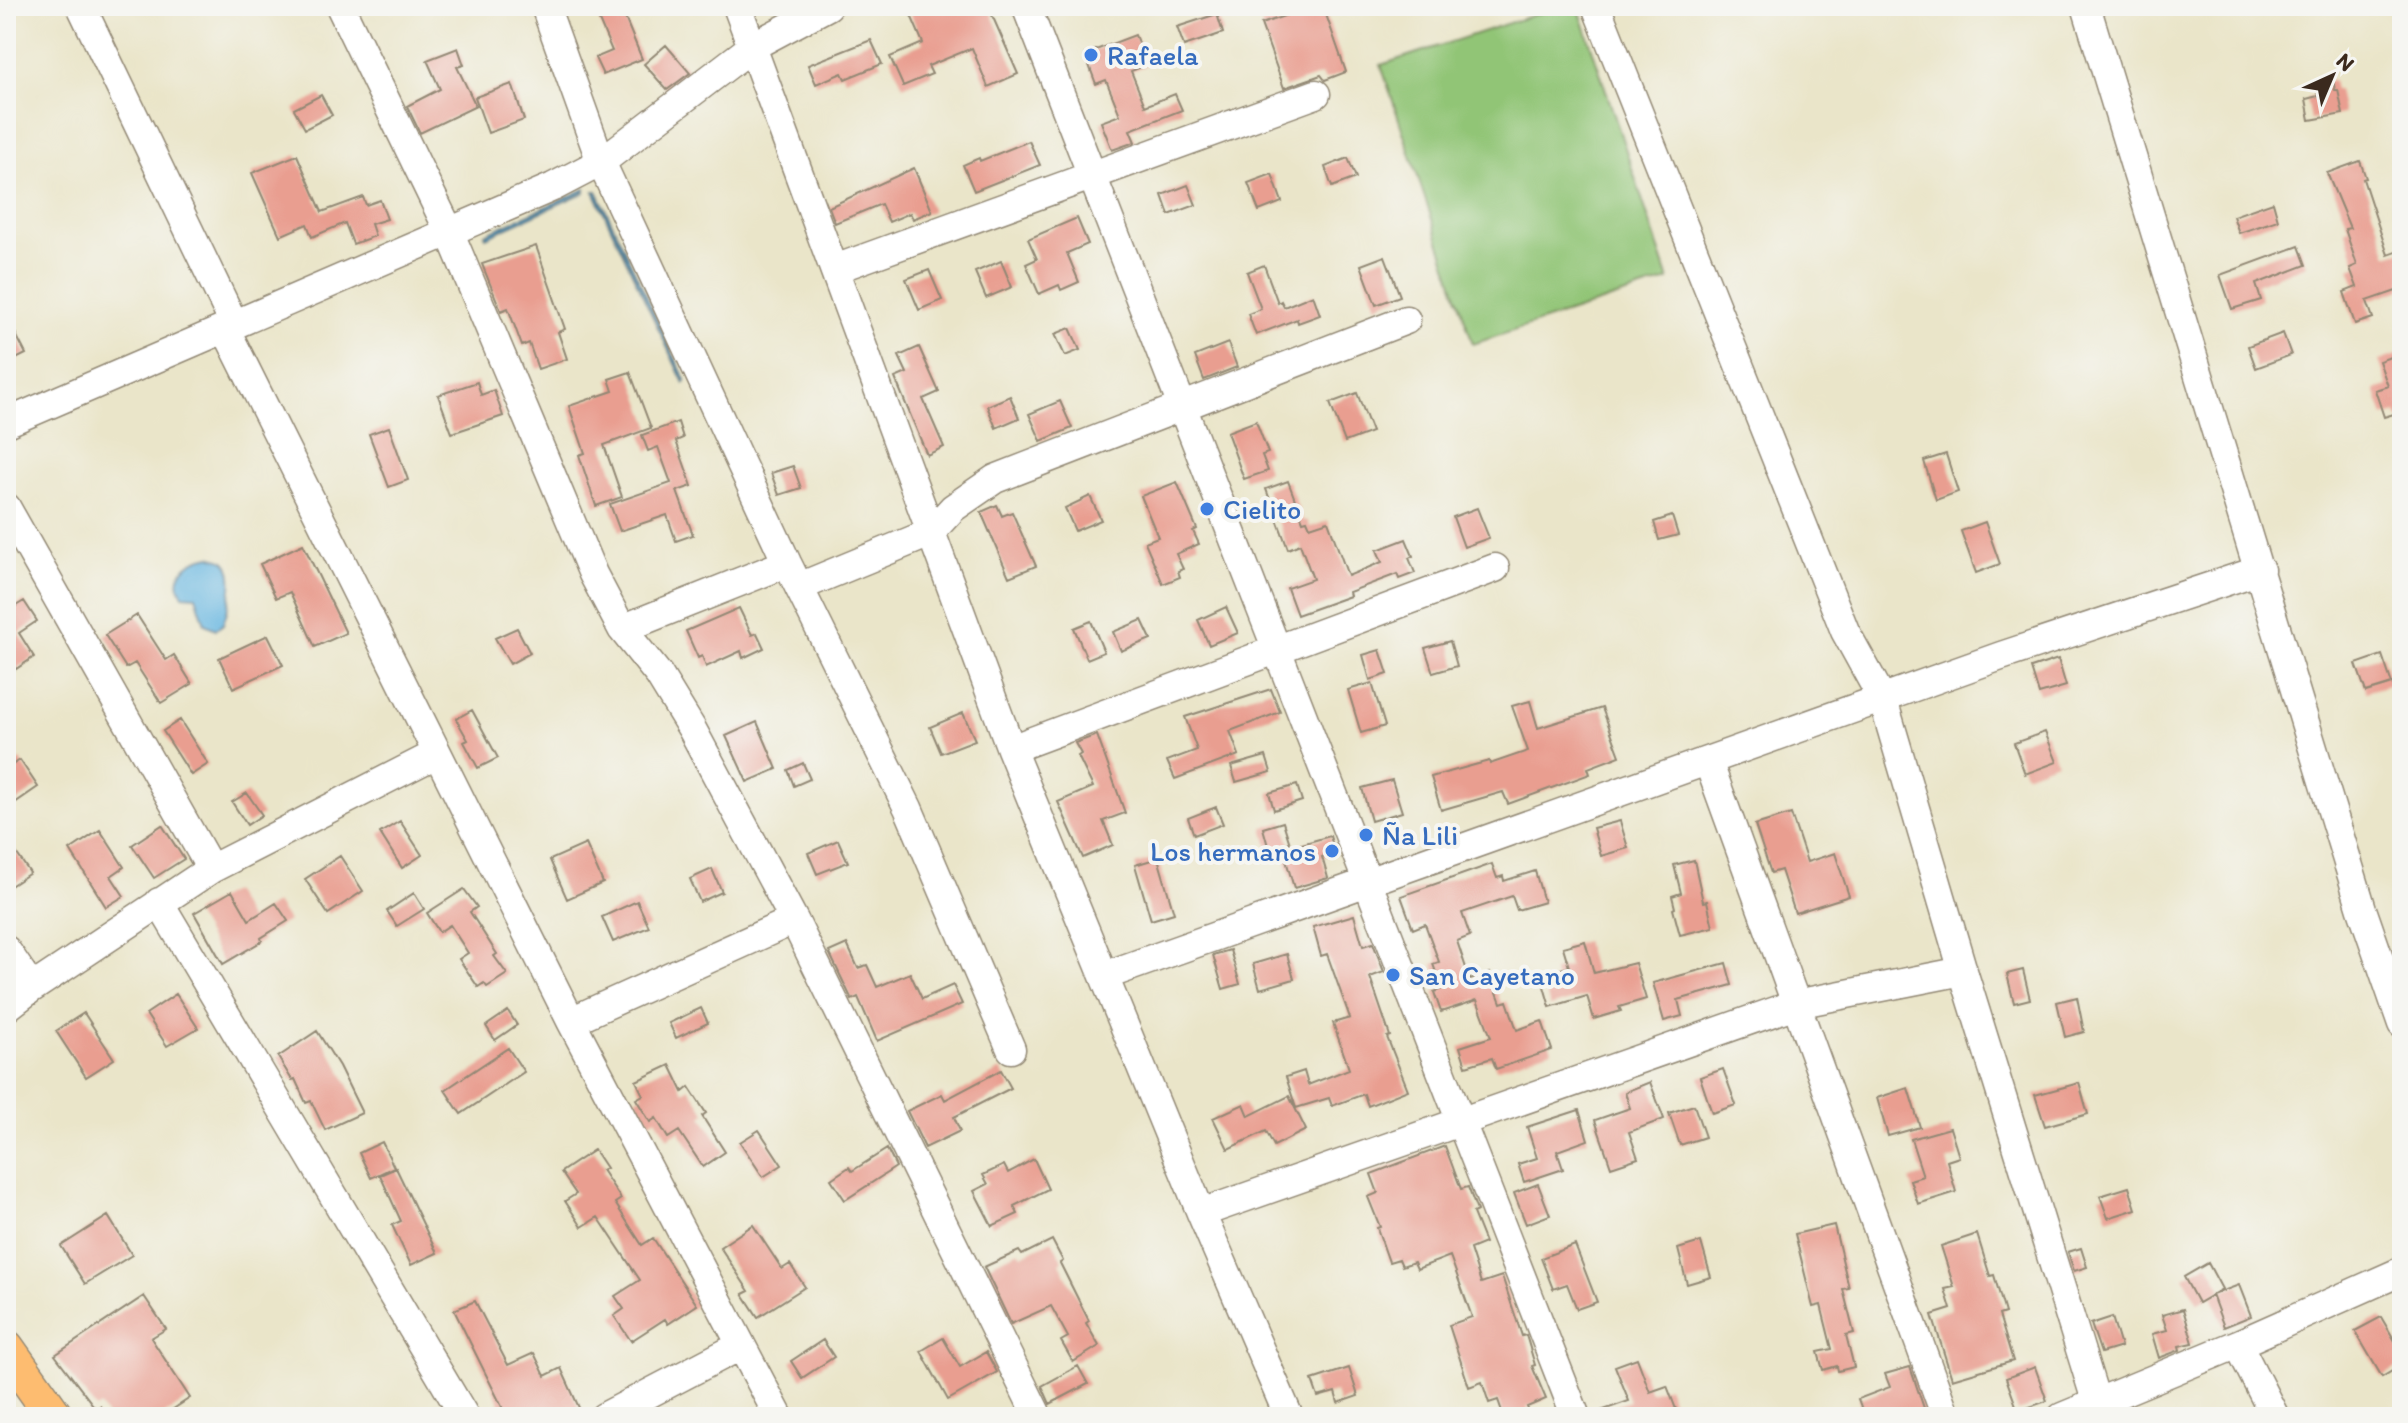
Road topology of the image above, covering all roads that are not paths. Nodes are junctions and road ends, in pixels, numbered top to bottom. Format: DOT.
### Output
graph roads {
  1 [pos="81,6"];
  2 [pos="340,6"];
  3 [pos="545,6"];
  4 [pos="737,6"];
  5 [pos="828,6"];
  6 [pos="1026,6"];
  7 [pos="1596,6"];
  8 [pos="2086,6"];
  9 [pos="753,46"];
  10 [pos="1316,94"];
  11 [pos="601,162"];
  12 [pos="1093,176"];
  13 [pos="449,231"];
  14 [pos="835,269"];
  15 [pos="1406,320"];
  16 [pos="230,326"];
  17 [pos="1183,408"];
  18 [pos="6,423"];
  19 [pos="6,507"];
  20 [pos="930,533"];
  21 [pos="1495,568"];
  22 [pos="2260,570"];
  23 [pos="793,575"];
  24 [pos="622,629"];
  25 [pos="1276,648"];
  26 [pos="1883,700"];
  27 [pos="1011,749"];
  28 [pos="436,754"];
  29 [pos="1708,761"];
  30 [pos="211,869"];
  31 [pos="1367,881"];
  32 [pos="159,902"];
  33 [pos="794,920"];
  34 [pos="6,950"];
  35 [pos="1963,971"];
  36 [pos="1104,976"];
  37 [pos="32,988"];
  38 [pos="1796,1004"];
  39 [pos="6,1008"];
  40 [pos="571,1021"];
  41 [pos="2402,1024"];
  42 [pos="1011,1049"];
  43 [pos="1461,1122"];
  44 [pos="1201,1213"];
  45 [pos="2402,1271"];
  46 [pos="2238,1344"];
  47 [pos="740,1346"];
  48 [pos="6,1348"];
  49 [pos="2097,1404"];
  50 [pos="55,1417"];
  51 [pos="465,1417"];
  52 [pos="604,1417"];
  53 [pos="779,1417"];
  54 [pos="1038,1417"];
  55 [pos="1289,1417"];
  56 [pos="1576,1417"];
  57 [pos="1946,1417"];
  58 [pos="2062,1417"];
  59 [pos="2275,1417"];
  1 -- 16 [label="street"];
  2 -- 13 [label="street"];
  3 -- 11 [label="street"];
  4 -- 9 [label="street"];
  5 -- 9 [label="street"];
  6 -- 12 [label="street"];
  7 -- 26 [label="street"];
  8 -- 22 [label="street"];
  9 -- 11 [label="street"];
  9 -- 14 [label="street"];
  10 -- 12 [label="street"];
  11 -- 13 [label="street"];
  11 -- 23 [label="street"];
  12 -- 14 [label="street"];
  12 -- 17 [label="street"];
  13 -- 16 [label="street"];
  13 -- 24 [label="street"];
  14 -- 20 [label="street"];
  15 -- 17 [label="street"];
  16 -- 18 [label="street"];
  16 -- 28 [label="street"];
  17 -- 20 [label="street"];
  17 -- 25 [label="street"];
  19 -- 30 [label="street"];
  20 -- 23 [label="street"];
  20 -- 27 [label="street"];
  21 -- 25 [label="street"];
  22 -- 26 [label="street"];
  22 -- 41 [label="street"];
  23 -- 24 [label="street"];
  23 -- 42 [label="street"];
  24 -- 33 [label="street"];
  25 -- 27 [label="street"];
  25 -- 31 [label="street"];
  26 -- 29 [label="street"];
  26 -- 35 [label="street"];
  27 -- 36 [label="street"];
  28 -- 30 [label="street"];
  28 -- 40 [label="street"];
  29 -- 31 [label="street"];
  29 -- 38 [label="street"];
  30 -- 32 [label="street"];
  31 -- 36 [label="street"];
  31 -- 43 [label="street"];
  32 -- 37 [label="street"];
  32 -- 51 [label="street"];
  33 -- 40 [label="street"];
  33 -- 54 [label="street"];
  34 -- 37 [label="street"];
  35 -- 38 [label="street"];
  35 -- 49 [label="street"];
  36 -- 44 [label="street"];
  37 -- 39 [label="street"];
  38 -- 43 [label="street"];
  38 -- 57 [label="street"];
  40 -- 47 [label="street"];
  43 -- 44 [label="street"];
  43 -- 56 [label="street"];
  44 -- 55 [label="street"];
  45 -- 46 [label="street"];
  46 -- 49 [label="street"];
  46 -- 59 [label="street"];
  47 -- 52 [label="street"];
  47 -- 53 [label="street"];
  48 -- 50 [label="main road"];
  49 -- 58 [label="street"];
}
